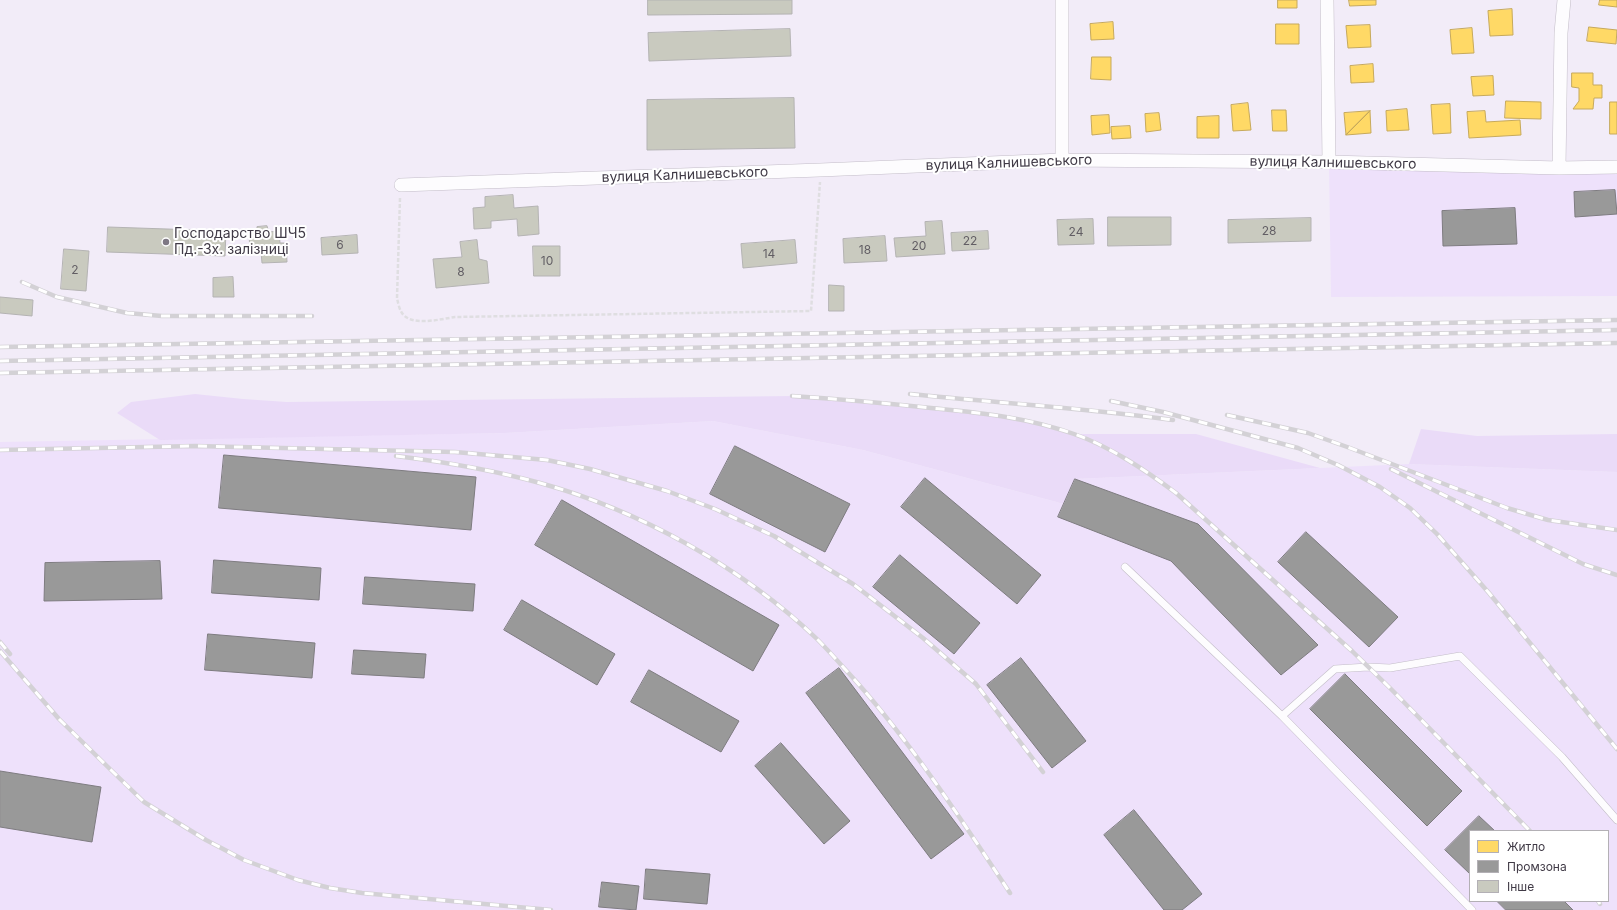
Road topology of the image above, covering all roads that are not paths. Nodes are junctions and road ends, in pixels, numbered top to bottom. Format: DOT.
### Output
graph roads {
  1 [pos="1062,0"];
  2 [pos="1327,0"];
  3 [pos="1564,0"];
  4 [pos="1062,160"];
  5 [pos="1329,162"];
  6 [pos="1617,167"];
  7 [pos="1559,168"];
  8 [pos="401,185"];
  9 [pos="1125,567"];
  10 [pos="1282,716"];
  11 [pos="1617,820"];
  12 [pos="1472,910"];
  1 -- 4 [label="street"];
  2 -- 5 [label="street"];
  3 -- 7 [label="street"];
  4 -- 5 [label="street, вулиця Калнишевського"];
  4 -- 8 [label="street, вулиця Калнишевського"];
  5 -- 7 [label="street, вулиця Калнишевського"];
  6 -- 7 [label="street, вулиця Калнишевського"];
  9 -- 10 [label="lane"];
  10 -- 11 [label="lane"];
  10 -- 12 [label="lane"];
}
